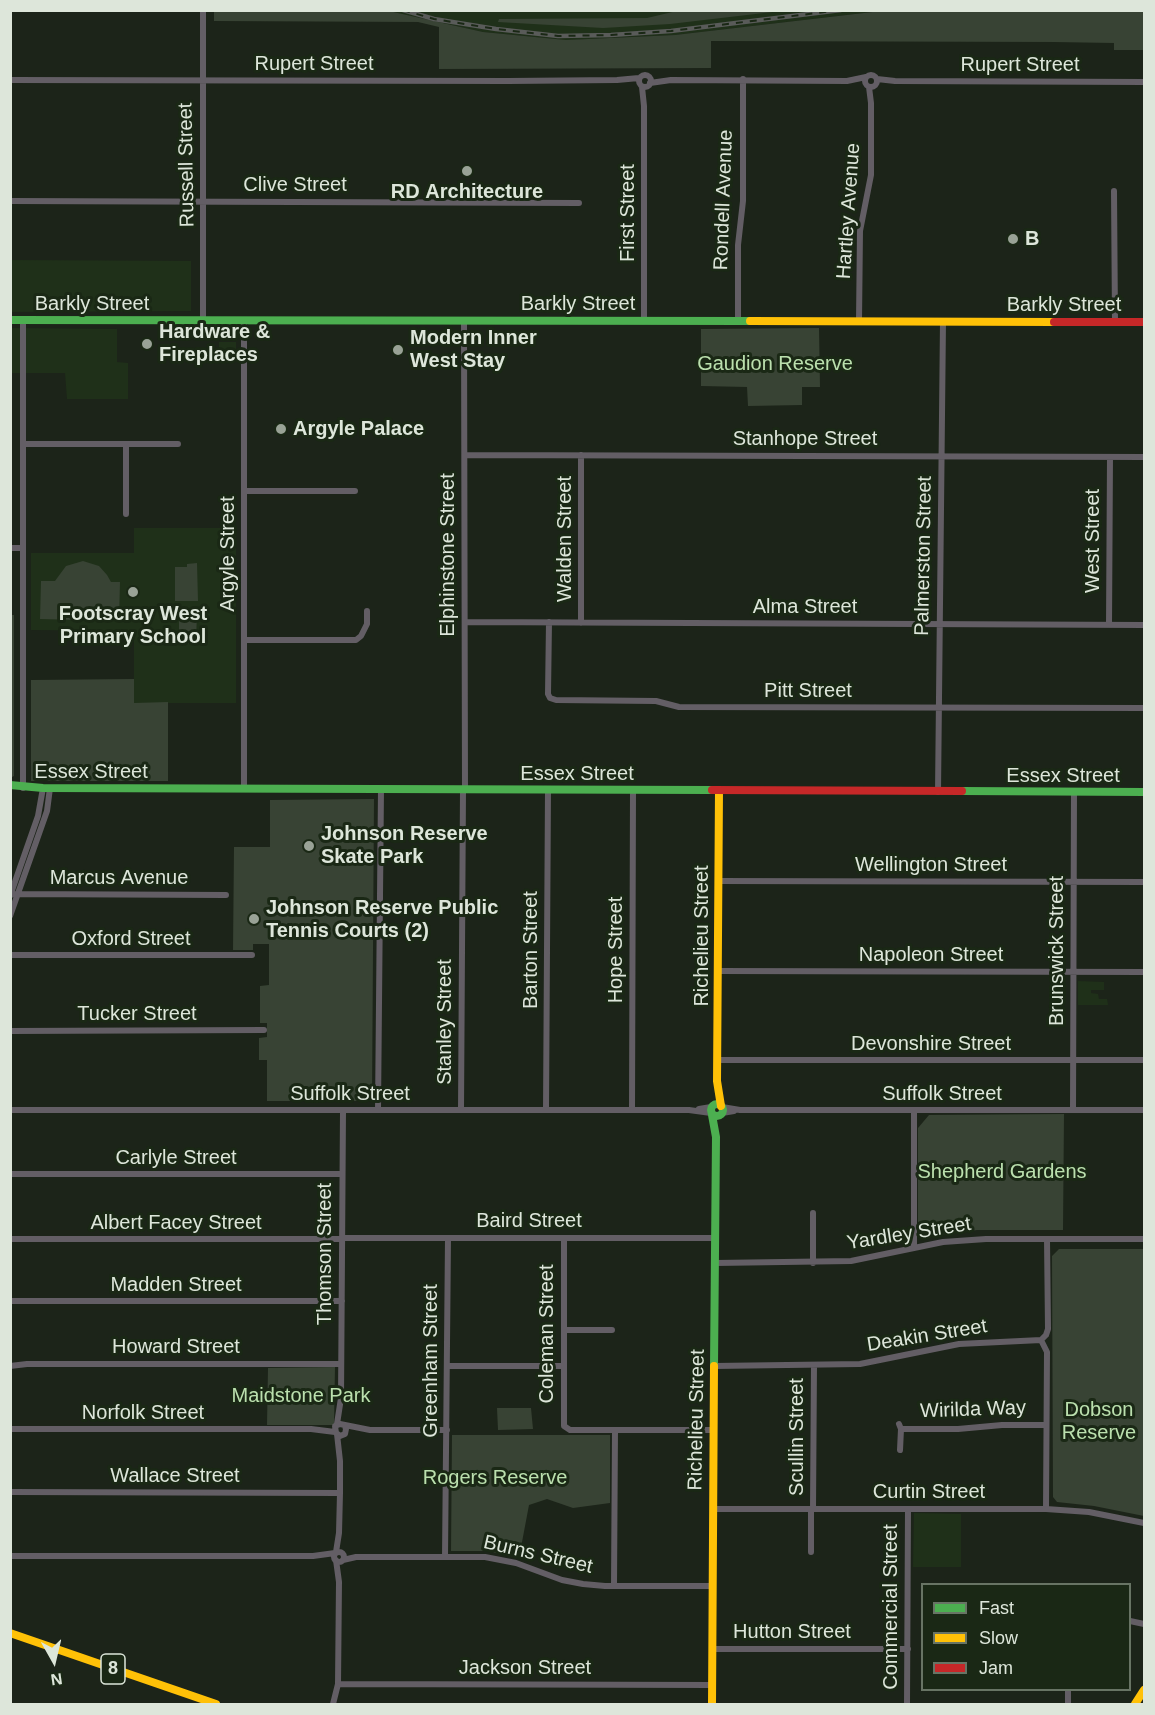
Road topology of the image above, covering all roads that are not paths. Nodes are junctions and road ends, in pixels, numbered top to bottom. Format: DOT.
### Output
graph roads {
  1 [pos="203,10"];
  2 [pos="866,77"];
  3 [pos="743,79"];
  4 [pos="10,80"];
  5 [pos="202,80"];
  6 [pos="847,81"];
  7 [pos="1144,82"];
  8 [pos="645,83"];
  9 [pos="873,84"];
  10 [pos="1113,191"];
  11 [pos="10,201"];
  12 [pos="203,202"];
  13 [pos="579,203"];
  14 [pos="10,320"];
  15 [pos="23,320"];
  16 [pos="203,320"];
  17 [pos="244,320"];
  18 [pos="464,320"];
  19 [pos="644,321"];
  20 [pos="738,321"];
  21 [pos="859,321"];
  22 [pos="943,321"];
  23 [pos="1115,322"];
  24 [pos="1144,322"];
  25 [pos="23,444"];
  26 [pos="178,444"];
  27 [pos="126,445"];
  28 [pos="465,455"];
  29 [pos="581,455"];
  30 [pos="942,456"];
  31 [pos="1110,457"];
  32 [pos="1144,458"];
  33 [pos="244,491"];
  34 [pos="355,491"];
  35 [pos="126,514"];
  36 [pos="10,548"];
  37 [pos="23,548"];
  38 [pos="367,611"];
  39 [pos="465,622"];
  40 [pos="549,622"];
  41 [pos="581,623"];
  42 [pos="940,624"];
  43 [pos="1110,625"];
  44 [pos="1144,625"];
  45 [pos="244,640"];
  46 [pos="938,708"];
  47 [pos="1144,708"];
  48 [pos="10,785"];
  49 [pos="23,788"];
  50 [pos="46,788"];
  51 [pos="244,789"];
  52 [pos="381,789"];
  53 [pos="464,790"];
  54 [pos="548,790"];
  55 [pos="633,791"];
  56 [pos="718,791"];
  57 [pos="938,792"];
  58 [pos="1074,792"];
  59 [pos="1144,792"];
  60 [pos="718,881"];
  61 [pos="1074,882"];
  62 [pos="1144,882"];
  63 [pos="13,895"];
  64 [pos="226,895"];
  65 [pos="10,916"];
  66 [pos="10,955"];
  67 [pos="252,956"];
  68 [pos="718,971"];
  69 [pos="1073,972"];
  70 [pos="1144,972"];
  71 [pos="264,1030"];
  72 [pos="10,1031"];
  73 [pos="718,1060"];
  74 [pos="1072,1060"];
  75 [pos="1144,1060"];
  76 [pos="10,1110"];
  77 [pos="343,1110"];
  78 [pos="378,1110"];
  79 [pos="461,1110"];
  80 [pos="546,1110"];
  81 [pos="632,1110"];
  82 [pos="717,1110"];
  83 [pos="914,1110"];
  84 [pos="1073,1110"];
  85 [pos="1144,1110"];
  86 [pos="10,1174"];
  87 [pos="342,1174"];
  88 [pos="813,1213"];
  89 [pos="342,1238"];
  90 [pos="448,1238"];
  91 [pos="564,1238"];
  92 [pos="715,1238"];
  93 [pos="10,1239"];
  94 [pos="1047,1239"];
  95 [pos="1144,1239"];
  96 [pos="914,1248"];
  97 [pos="715,1263"];
  98 [pos="813,1263"];
  99 [pos="10,1301"];
  100 [pos="342,1301"];
  101 [pos="612,1329"];
  102 [pos="564,1330"];
  103 [pos="1041,1340"];
  104 [pos="341,1364"];
  105 [pos="814,1365"];
  106 [pos="10,1366"];
  107 [pos="448,1366"];
  108 [pos="563,1366"];
  109 [pos="714,1366"];
  110 [pos="1047,1425"];
  111 [pos="10,1429"];
  112 [pos="340,1429"];
  113 [pos="447,1430"];
  114 [pos="615,1430"];
  115 [pos="713,1430"];
  116 [pos="900,1450"];
  117 [pos="10,1492"];
  118 [pos="340,1493"];
  119 [pos="713,1509"];
  120 [pos="812,1509"];
  121 [pos="908,1509"];
  122 [pos="1046,1509"];
  123 [pos="1144,1523"];
  124 [pos="811,1552"];
  125 [pos="10,1556"];
  126 [pos="339,1557"];
  127 [pos="445,1557"];
  128 [pos="614,1586"];
  129 [pos="713,1586"];
  130 [pos="10,1634"];
  131 [pos="713,1649"];
  132 [pos="908,1649"];
  133 [pos="338,1684"];
  134 [pos="712,1685"];
  135 [pos="1144,1690"];
  136 [pos="216,1704"];
  137 [pos="333,1704"];
  138 [pos="712,1704"];
  139 [pos="907,1704"];
  140 [pos="1137,1704"];
  1 -- 5 [label="street, Russell Street"];
  2 -- 6 [label="street, Rupert Street"];
  2 -- 9 [label="street, Hartley Avenue"];
  2 -- 9 [label="street"];
  3 -- 6 [label="street, Rupert Street"];
  3 -- 8 [label="street, Rupert Street"];
  3 -- 20 [label="street, Rondell Avenue"];
  4 -- 5 [label="street, Rupert Street"];
  5 -- 8 [label="street, Rupert Street"];
  5 -- 12 [label="street, Russell Street"];
  6 -- 9 [label="street, Rupert Street"];
  7 -- 9 [label="street, Rupert Street"];
  8 -- 19 [label="street, First Street"];
  9 -- 21 [label="street, Hartley Avenue"];
  10 -- 23 [label="street"];
  11 -- 12 [label="street, Clive Street"];
  12 -- 13 [label="street, Clive Street"];
  12 -- 16 [label="street, Russell Street"];
  14 -- 15 [label="main road, Barkly Street"];
  15 -- 16 [label="main road, Barkly Street"];
  15 -- 25 [label="street"];
  16 -- 17 [label="main road, Barkly Street"];
  17 -- 18 [label="main road, Barkly Street"];
  17 -- 33 [label="street, Argyle Street"];
  18 -- 19 [label="main road, Barkly Street"];
  18 -- 28 [label="street, Elphinstone Street"];
  19 -- 20 [label="main road, Barkly Street"];
  20 -- 21 [label="main road, Barkly Street"];
  21 -- 22 [label="main road, Barkly Street"];
  22 -- 23 [label="main road, Barkly Street"];
  22 -- 30 [label="street, Palmerston Street"];
  23 -- 24 [label="main road, Barkly Street"];
  25 -- 27 [label="street"];
  25 -- 37 [label="street"];
  26 -- 27 [label="street"];
  27 -- 35 [label="street"];
  28 -- 29 [label="street, Stanhope Street"];
  28 -- 39 [label="street, Elphinstone Street"];
  29 -- 30 [label="street, Stanhope Street"];
  29 -- 41 [label="street, Walden Street"];
  30 -- 31 [label="street, Stanhope Street"];
  30 -- 42 [label="street, Palmerston Street"];
  31 -- 32 [label="street, Stanhope Street"];
  31 -- 43 [label="street, West Street"];
  33 -- 34 [label="street"];
  33 -- 45 [label="street, Argyle Street"];
  36 -- 37 [label="street"];
  37 -- 49 [label="street"];
  38 -- 45 [label="street"];
  39 -- 40 [label="street, Alma Street"];
  39 -- 53 [label="street, Elphinstone Street"];
  40 -- 41 [label="street, Alma Street"];
  40 -- 46 [label="street, Pitt Street"];
  41 -- 42 [label="street, Alma Street"];
  42 -- 43 [label="street, Alma Street"];
  42 -- 46 [label="street, Palmerston Street"];
  43 -- 44 [label="street, Alma Street"];
  45 -- 51 [label="street, Argyle Street"];
  46 -- 47 [label="street, Pitt Street"];
  46 -- 57 [label="street, Palmerston Street"];
  48 -- 49 [label="main road, Essex Street"];
  49 -- 50 [label="main road, Essex Street"];
  50 -- 51 [label="main road, Essex Street"];
  50 -- 63 [label="street"];
  51 -- 52 [label="main road, Essex Street"];
  52 -- 53 [label="main road, Essex Street"];
  52 -- 78 [label="street"];
  53 -- 54 [label="main road, Essex Street"];
  53 -- 79 [label="street, Stanley Street"];
  54 -- 55 [label="main road, Essex Street"];
  54 -- 80 [label="street, Barton Street"];
  55 -- 56 [label="main road, Essex Street"];
  55 -- 81 [label="street, Hope Street"];
  56 -- 57 [label="main road, Essex Street"];
  56 -- 60 [label="main road, Richelieu Street"];
  57 -- 58 [label="main road, Essex Street"];
  58 -- 59 [label="main road, Essex Street"];
  58 -- 61 [label="street, Brunswick Street"];
  60 -- 61 [label="street, Wellington Street"];
  60 -- 68 [label="main road, Richelieu Street"];
  61 -- 62 [label="street, Wellington Street"];
  61 -- 69 [label="street, Brunswick Street"];
  63 -- 64 [label="street, Marcus Avenue"];
  63 -- 65 [label="street"];
  66 -- 67 [label="street, Oxford Street"];
  68 -- 69 [label="street, Napoleon Street"];
  68 -- 73 [label="main road, Richelieu Street"];
  69 -- 70 [label="street, Napoleon Street"];
  69 -- 74 [label="street, Brunswick Street"];
  71 -- 72 [label="street, Tucker Street"];
  73 -- 74 [label="street, Devonshire Street"];
  73 -- 82 [label="main road, Richelieu Street"];
  74 -- 75 [label="street, Devonshire Street"];
  74 -- 84 [label="street, Brunswick Street"];
  76 -- 77 [label="street, Suffolk Street"];
  77 -- 78 [label="street, Suffolk Street"];
  77 -- 87 [label="street, Thomson Street"];
  78 -- 79 [label="street, Suffolk Street"];
  79 -- 80 [label="street, Suffolk Street"];
  80 -- 81 [label="street, Suffolk Street"];
  81 -- 82 [label="street, Suffolk Street"];
  82 -- 83 [label="street, Suffolk Street"];
  82 -- 92 [label="main road, Richelieu Street"];
  83 -- 84 [label="street, Suffolk Street"];
  83 -- 96 [label="street"];
  84 -- 85 [label="street, Suffolk Street"];
  86 -- 87 [label="street, Carlyle Street"];
  87 -- 89 [label="street, Thomson Street"];
  88 -- 98 [label="street"];
  89 -- 90 [label="street, Baird Street"];
  89 -- 93 [label="street, Albert Facey Street"];
  89 -- 100 [label="street, Thomson Street"];
  90 -- 91 [label="street, Baird Street"];
  90 -- 107 [label="street, Greenham Street"];
  91 -- 92 [label="street, Baird Street"];
  91 -- 102 [label="street, Coleman Street"];
  92 -- 97 [label="main road, Richelieu Street"];
  94 -- 95 [label="street, Yardley Street"];
  94 -- 96 [label="street, Yardley Street"];
  94 -- 103 [label="street"];
  96 -- 98 [label="street, Yardley Street"];
  97 -- 98 [label="street, Yardley Street"];
  97 -- 109 [label="main road, Richelieu Street"];
  99 -- 100 [label="street, Madden Street"];
  100 -- 104 [label="street, Thomson Street"];
  101 -- 102 [label="street"];
  102 -- 108 [label="street, Coleman Street"];
  103 -- 105 [label="street, Deakin Street"];
  103 -- 110 [label="street"];
  104 -- 106 [label="street, Howard Street"];
  104 -- 112 [label="street, Thomson Street"];
  105 -- 109 [label="street, Deakin Street"];
  105 -- 120 [label="street, Scullin Street"];
  107 -- 108 [label="street"];
  107 -- 113 [label="street, Greenham Street"];
  108 -- 114 [label="street, Coleman Street"];
  109 -- 115 [label="main road, Richelieu Street"];
  110 -- 116 [label="street, Wirilda Way"];
  110 -- 122 [label="street"];
  111 -- 112 [label="street, Norfolk Street"];
  112 -- 113 [label="street, Norfolk Street"];
  112 -- 118 [label="street, Thomson Street"];
  113 -- 127 [label="street, Greenham Street"];
  114 -- 115 [label="street"];
  114 -- 128 [label="street"];
  115 -- 119 [label="main road, Richelieu Street"];
  117 -- 118 [label="street, Wallace Street"];
  118 -- 126 [label="street, Thomson Street"];
  119 -- 120 [label="street, Curtin Street"];
  119 -- 129 [label="main road, Richelieu Street"];
  120 -- 121 [label="street, Curtin Street"];
  120 -- 124 [label="street, Scullin Street"];
  121 -- 122 [label="street, Curtin Street"];
  121 -- 132 [label="street, Commercial Street"];
  122 -- 123 [label="street, Curtin Street"];
  125 -- 126 [label="street, Burns Street"];
  126 -- 127 [label="street, Burns Street"];
  126 -- 133 [label="street, Thomson Street"];
  127 -- 128 [label="street, Burns Street"];
  128 -- 129 [label="street, Burns Street"];
  129 -- 131 [label="main road, Richelieu Street"];
  130 -- 136 [label="main road, 8"];
  131 -- 132 [label="street, Hutton Street"];
  131 -- 134 [label="main road, Richelieu Street"];
  132 -- 139 [label="street, Commercial Street"];
  133 -- 134 [label="street, Jackson Street"];
  133 -- 137 [label="street, Thomson Street"];
  134 -- 138 [label="main road, Richelieu Street"];
  135 -- 140 [label="main road"];
}
